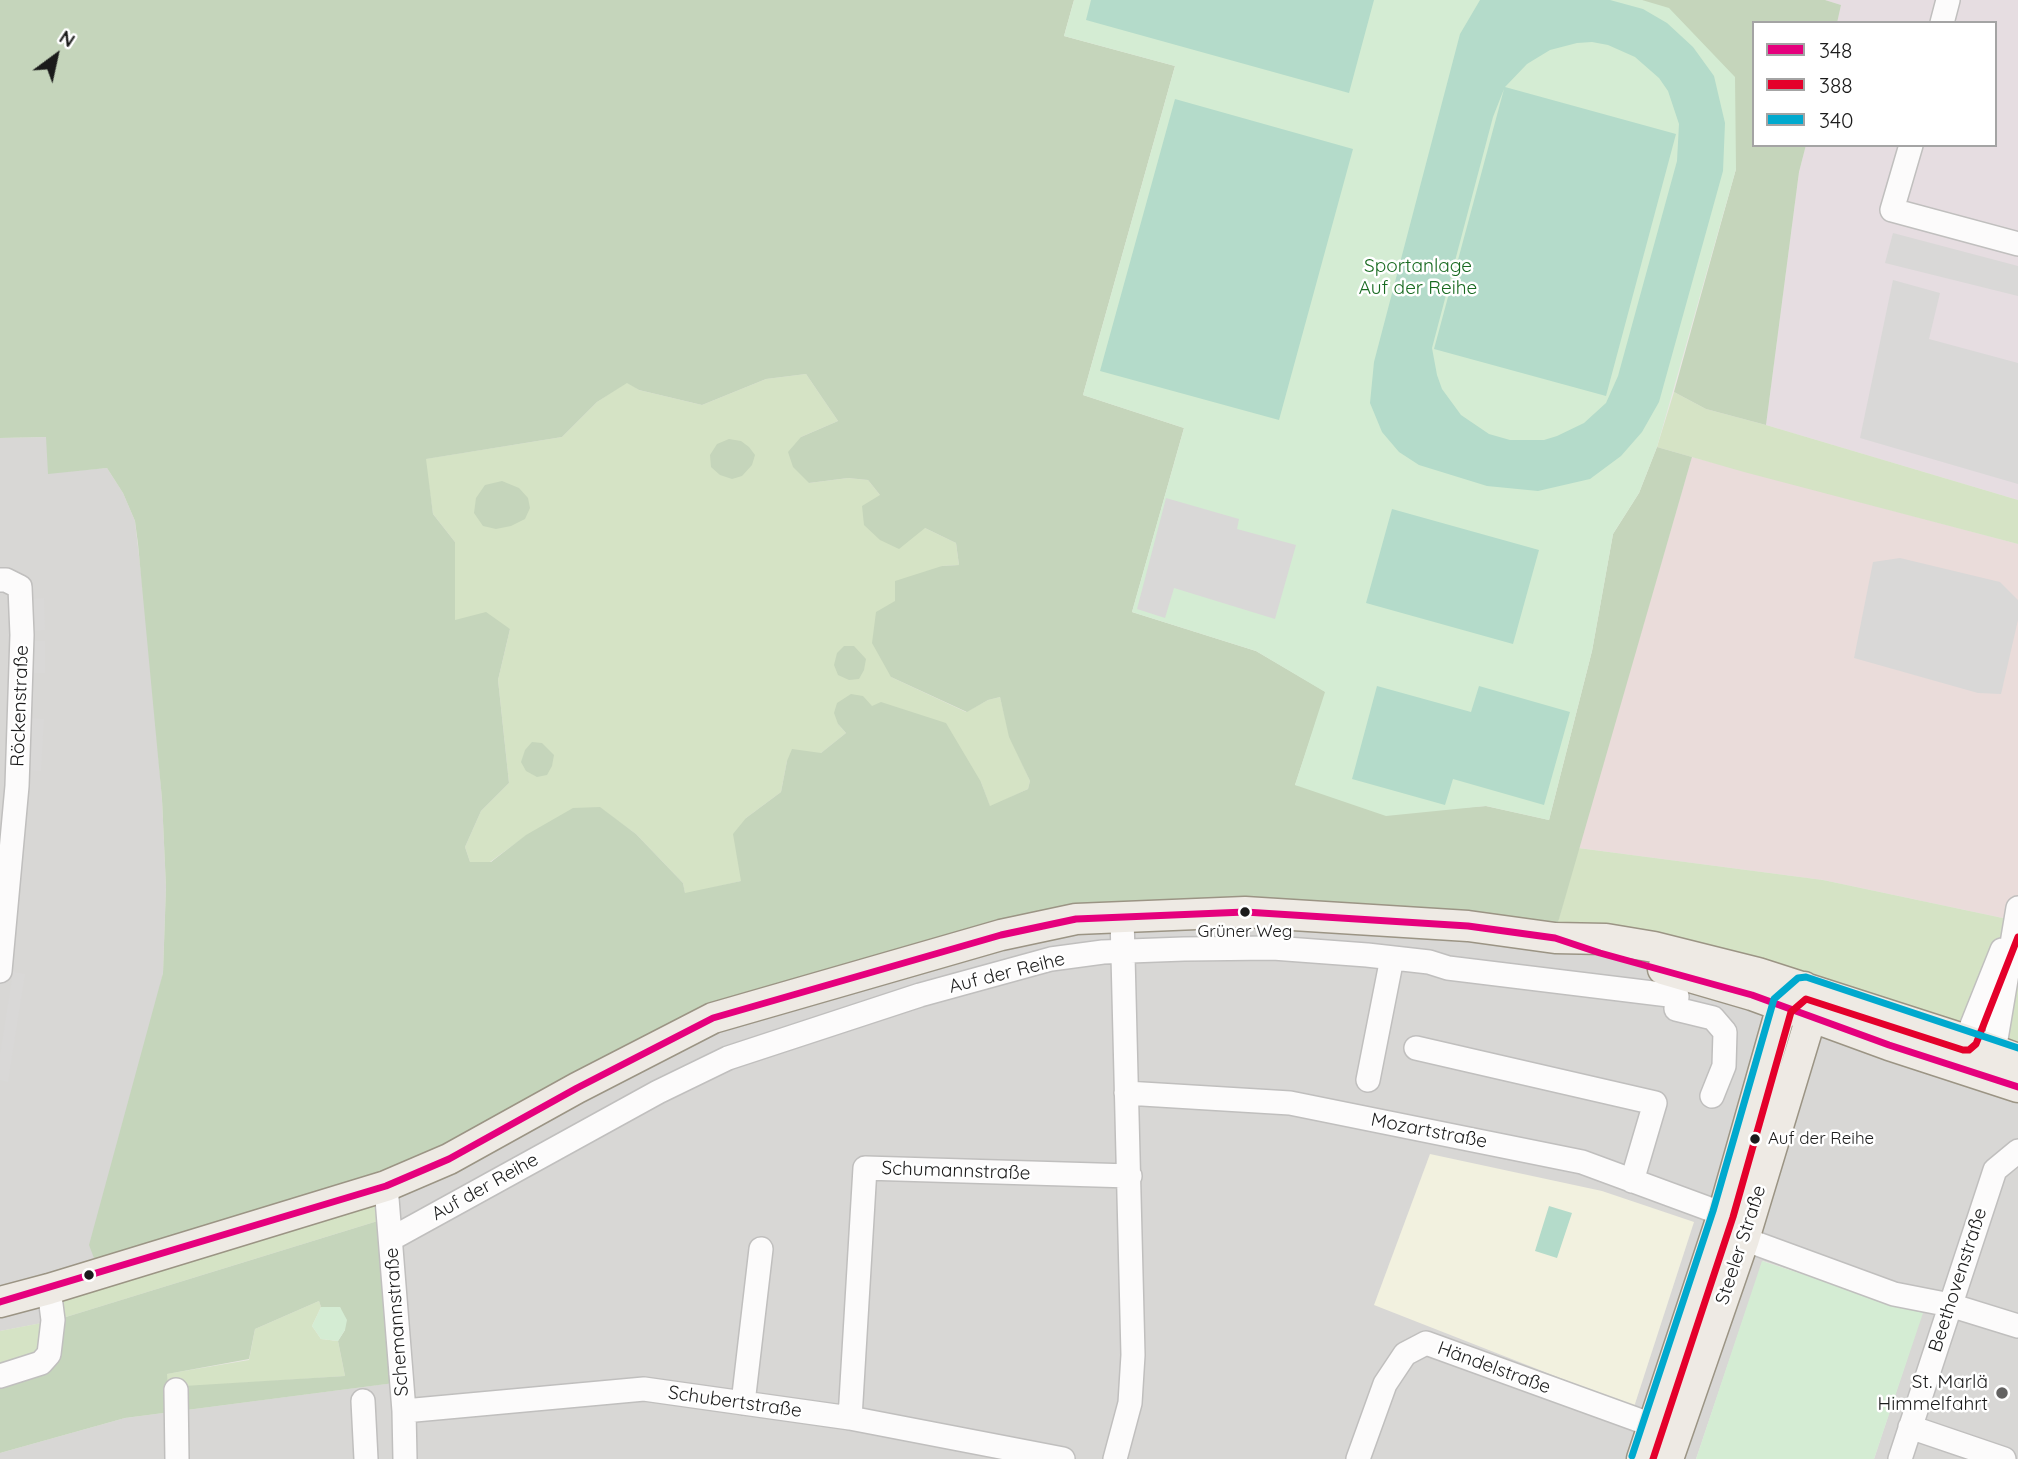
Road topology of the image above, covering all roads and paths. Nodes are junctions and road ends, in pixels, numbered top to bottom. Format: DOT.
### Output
graph roads {
  1 [pos="1948,0"];
  2 [pos="1943,21"];
  3 [pos="1910,147"];
  4 [pos="2018,244"];
  5 [pos="0,580"];
  6 [pos="10,708"];
  7 [pos="1122,916"];
  8 [pos="2016,924"];
  9 [pos="1,945"];
  10 [pos="1122,952"];
  11 [pos="1392,958"];
  12 [pos="0,971"];
  13 [pos="1793,997"];
  14 [pos="1811,1017"];
  15 [pos="1966,1040"];
  16 [pos="1416,1048"];
  17 [pos="2006,1055"];
  18 [pos="1968,1072"];
  19 [pos="1368,1080"];
  20 [pos="2018,1087"];
  21 [pos="1126,1093"];
  22 [pos="1712,1096"];
  23 [pos="2018,1151"];
  24 [pos="1130,1176"];
  25 [pos="1632,1181"];
  26 [pos="386,1186"];
  27 [pos="1723,1214"];
  28 [pos="391,1239"];
  29 [pos="1744,1239"];
  30 [pos="761,1249"];
  31 [pos="49,1289"];
  32 [pos="0,1301"];
  33 [pos="1950,1305"];
  34 [pos="2018,1326"];
  35 [pos="0,1376"];
  36 [pos="176,1390"];
  37 [pos="363,1401"];
  38 [pos="743,1403"];
  39 [pos="404,1411"];
  40 [pos="850,1418"];
  41 [pos="1655,1426"];
  42 [pos="1910,1427"];
  43 [pos="177,1459"];
  44 [pos="366,1459"];
  45 [pos="405,1459"];
  46 [pos="1063,1459"];
  47 [pos="1115,1459"];
  48 [pos="1357,1459"];
  49 [pos="1642,1459"];
  50 [pos="1668,1459"];
  51 [pos="1900,1459"];
  52 [pos="2004,1459"];
  1 -- 2 [label="street"];
  3 -- 4 [label="street"];
  5 -- 6 [label="street, Röckenstraße"];
  6 -- 9 [label="street, Röckenstraße"];
  7 -- 10 [label="street"];
  7 -- 13 [label="main road, Auf der Reihe"];
  7 -- 26 [label="main road, Auf der Reihe"];
  8 -- 15 [label="street"];
  8 -- 17 [label="street"];
  9 -- 12 [label="street, Röckenstraße"];
  10 -- 11 [label="street, Auf der Reihe"];
  10 -- 21 [label="street"];
  10 -- 28 [label="street, Auf der Reihe"];
  11 -- 19 [label="street"];
  11 -- 22 [label="street, Auf der Reihe"];
  13 -- 14 [label="main road"];
  13 -- 15 [label="main road, Auf der Reihe"];
  13 -- 27 [label="main road, Steeler Straße"];
  14 -- 18 [label="main road"];
  14 -- 29 [label="main road, Steeler Straße"];
  15 -- 17 [label="main road, Auf der Reihe"];
  15 -- 18 [label="street"];
  16 -- 25 [label="street"];
  17 -- 18 [label="street"];
  18 -- 20 [label="main road"];
  21 -- 24 [label="street"];
  21 -- 25 [label="street, Mozartstraße"];
  23 -- 33 [label="street, Beethovenstraße"];
  24 -- 40 [label="street, Schumannstraße"];
  24 -- 47 [label="street"];
  25 -- 27 [label="street, Mozartstraße"];
  26 -- 28 [label="street, Schemannstraße"];
  26 -- 31 [label="main road, Auf der Reihe"];
  27 -- 41 [label="main road, Steeler Straße"];
  28 -- 39 [label="street, Schemannstraße"];
  29 -- 33 [label="street"];
  29 -- 50 [label="main road, Steeler Straße"];
  30 -- 38 [label="street"];
  31 -- 32 [label="main road, Auf der Reihe"];
  31 -- 35 [label="street"];
  33 -- 34 [label="street"];
  33 -- 42 [label="street, Beethovenstraße"];
  36 -- 43 [label="street"];
  37 -- 44 [label="street"];
  38 -- 39 [label="street, Schubertstraße"];
  38 -- 40 [label="street, Schubertstraße"];
  39 -- 45 [label="street, Schemannstraße"];
  40 -- 46 [label="street, Schubertstraße"];
  41 -- 48 [label="street, Händelstraße"];
  41 -- 49 [label="main road, Steeler Straße"];
  42 -- 51 [label="street, Beethovenstraße"];
  42 -- 52 [label="street"];
}
